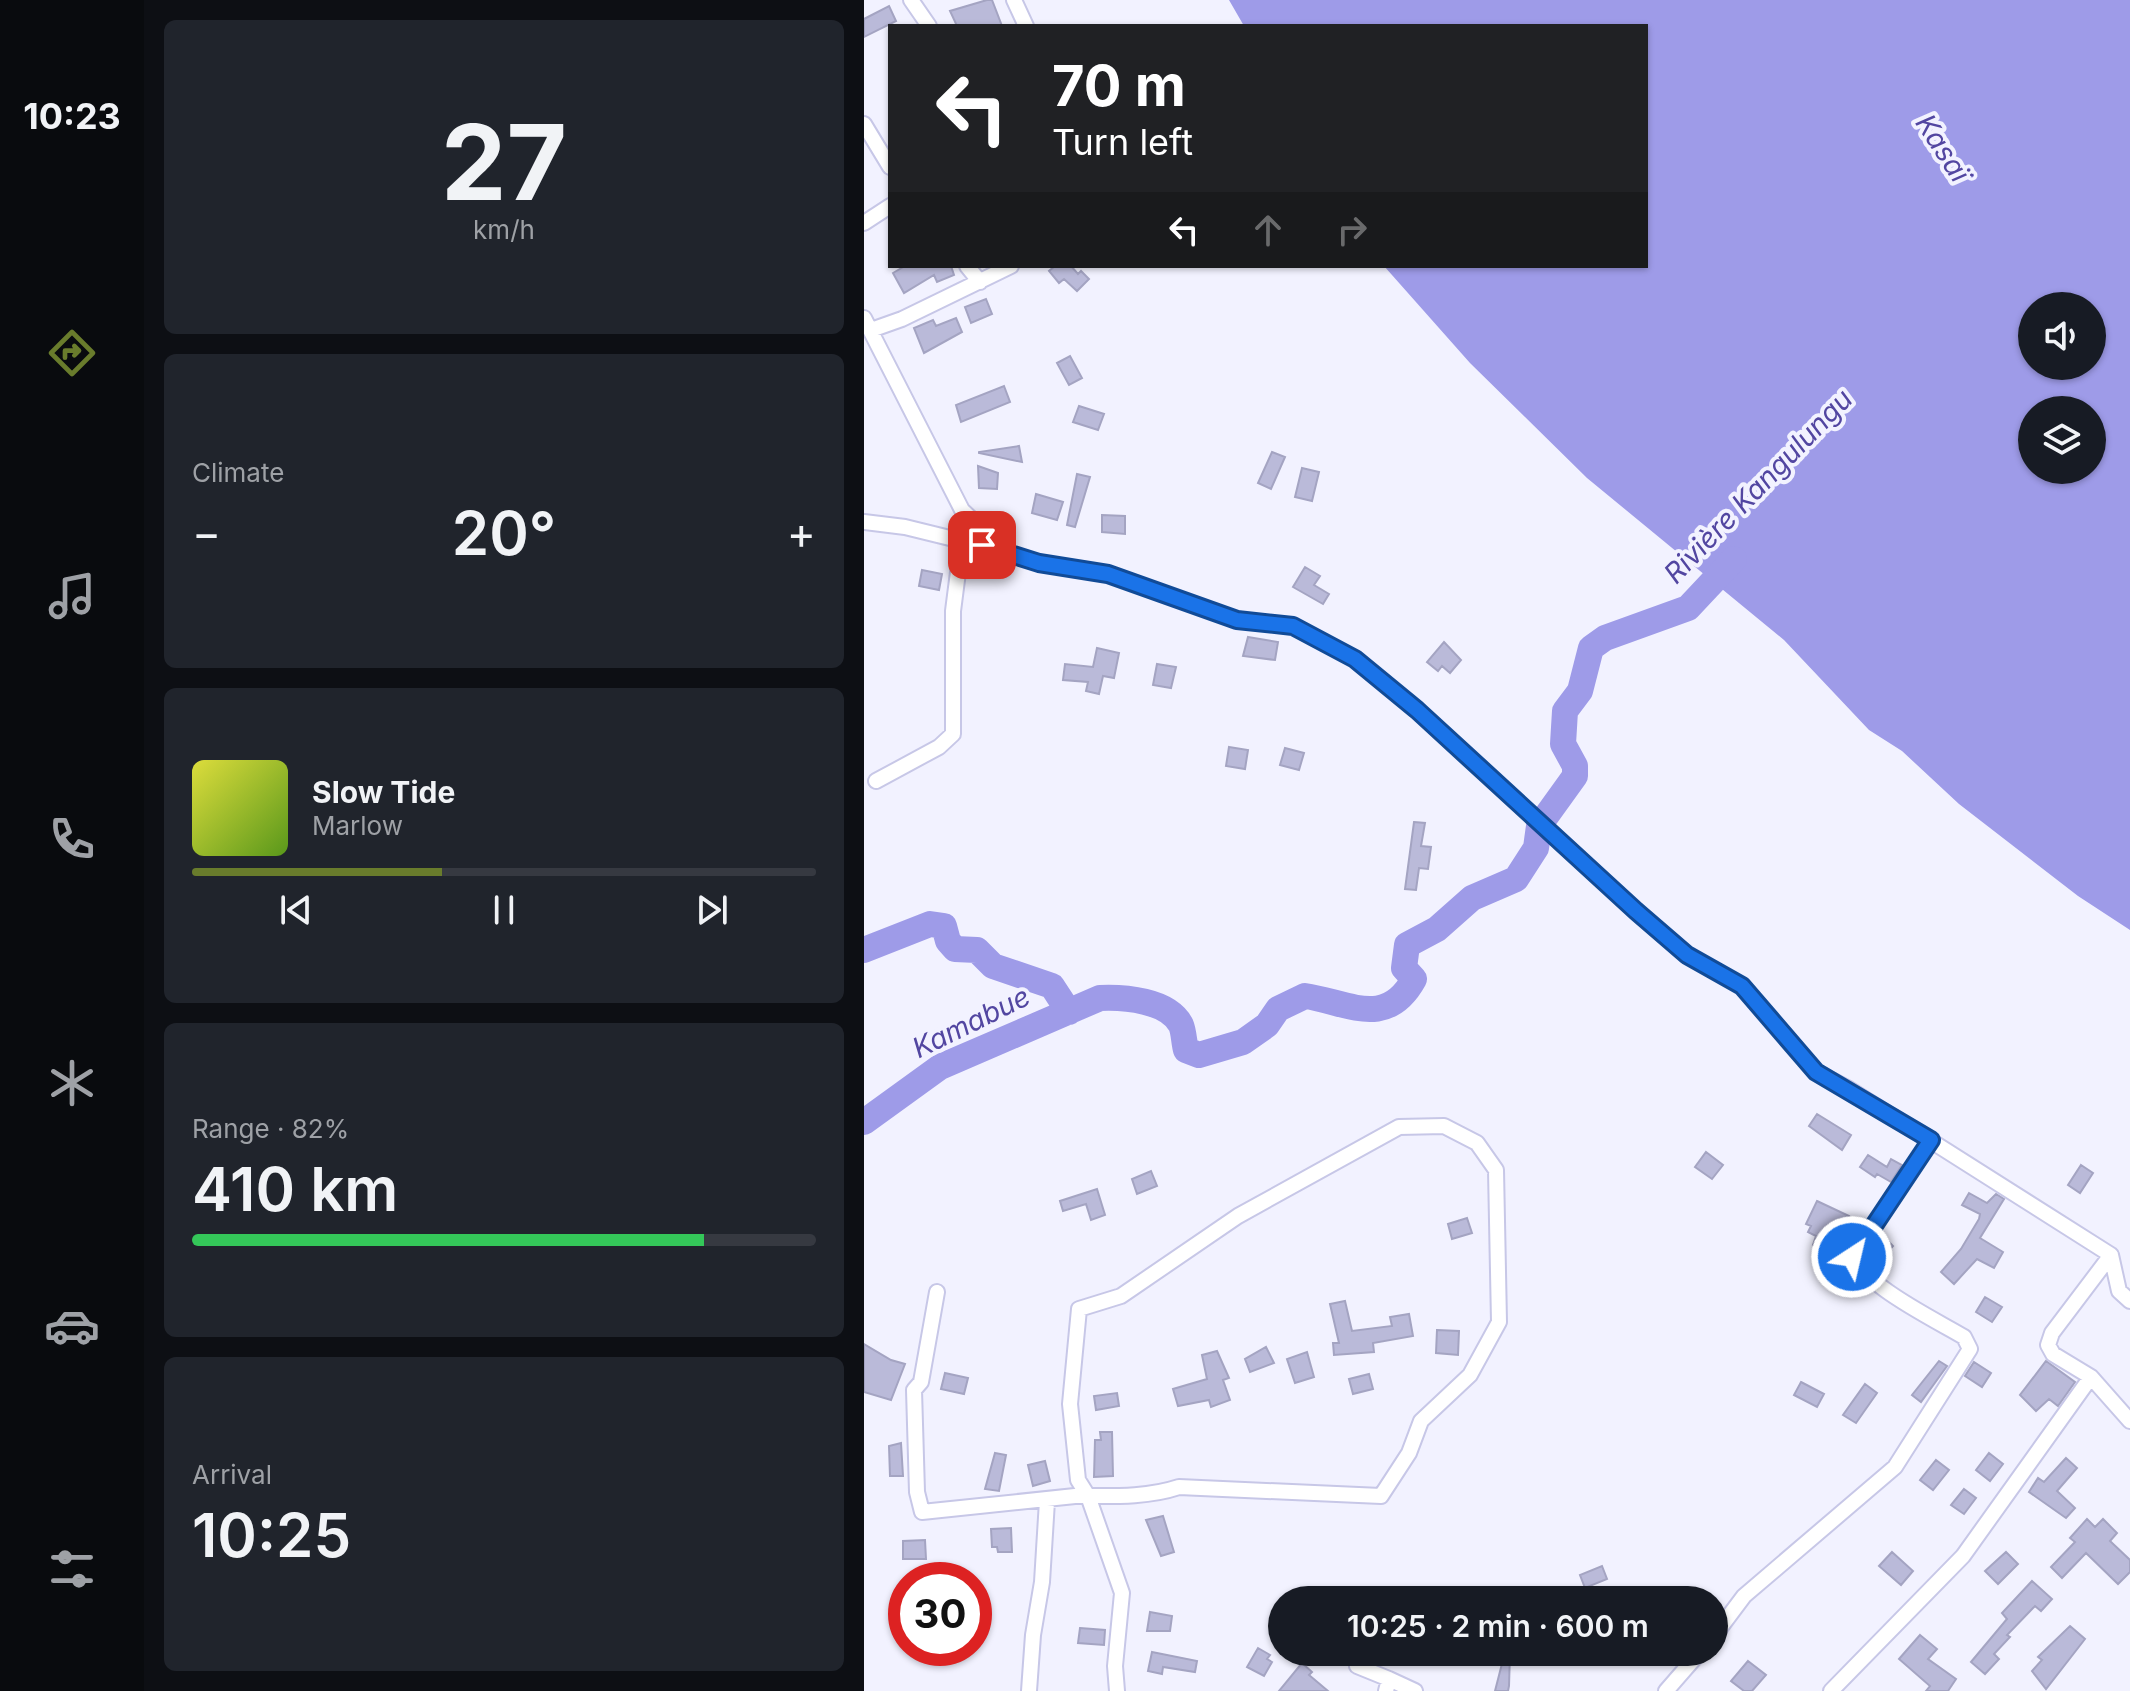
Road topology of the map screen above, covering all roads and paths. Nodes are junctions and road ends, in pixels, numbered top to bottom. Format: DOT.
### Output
graph roads {
  1 [pos="911,0"];
  2 [pos="1014,0"];
  3 [pos="928,24"];
  4 [pos="1025,24"];
  5 [pos="864,124"];
  6 [pos="888,164"];
  7 [pos="888,207"];
  8 [pos="864,223"];
  9 [pos="969,268"];
  10 [pos="1007,268"];
  11 [pos="980,282"];
  12 [pos="867,324"];
  13 [pos="864,522"];
  14 [pos="984,531"];
  15 [pos="962,541"];
  16 [pos="876,781"];
  17 [pos="1931,1140"];
  18 [pos="2111,1255"];
  19 [pos="937,1292"];
  20 [pos="2130,1301"];
  21 [pos="2091,1377"];
  22 [pos="2130,1421"];
  23 [pos="1088,1496"];
  24 [pos="1047,1501"];
  25 [pos="1728,1617"];
  26 [pos="1357,1666"];
  27 [pos="1688,1666"];
  28 [pos="1387,1685"];
  29 [pos="1838,1689"];
  30 [pos="1029,1691"];
  31 [pos="1117,1691"];
  32 [pos="1415,1691"];
  33 [pos="1666,1691"];
  1 -- 3 [label="street"];
  2 -- 4 [label="street"];
  5 -- 6 [label="street"];
  7 -- 8 [label="street"];
  9 -- 11 [label="street"];
  10 -- 11 [label="street"];
  11 -- 12 [label="street"];
  12 -- 14 [label="street"];
  13 -- 15 [label="street"];
  14 -- 15 [label="street"];
  14 -- 17 [label="street"];
  15 -- 16 [label="street"];
  17 -- 18 [label="street"];
  17 -- 25 [label="street"];
  18 -- 20 [label="street"];
  18 -- 21 [label="street"];
  19 -- 24 [label="street"];
  21 -- 22 [label="street"];
  21 -- 29 [label="street"];
  23 -- 23 [label="street"];
  23 -- 24 [label="street"];
  23 -- 31 [label="street"];
  24 -- 30 [label="street"];
  26 -- 28 [label="street"];
  27 -- 33 [label="street"];
  28 -- 32 [label="street"];
}
